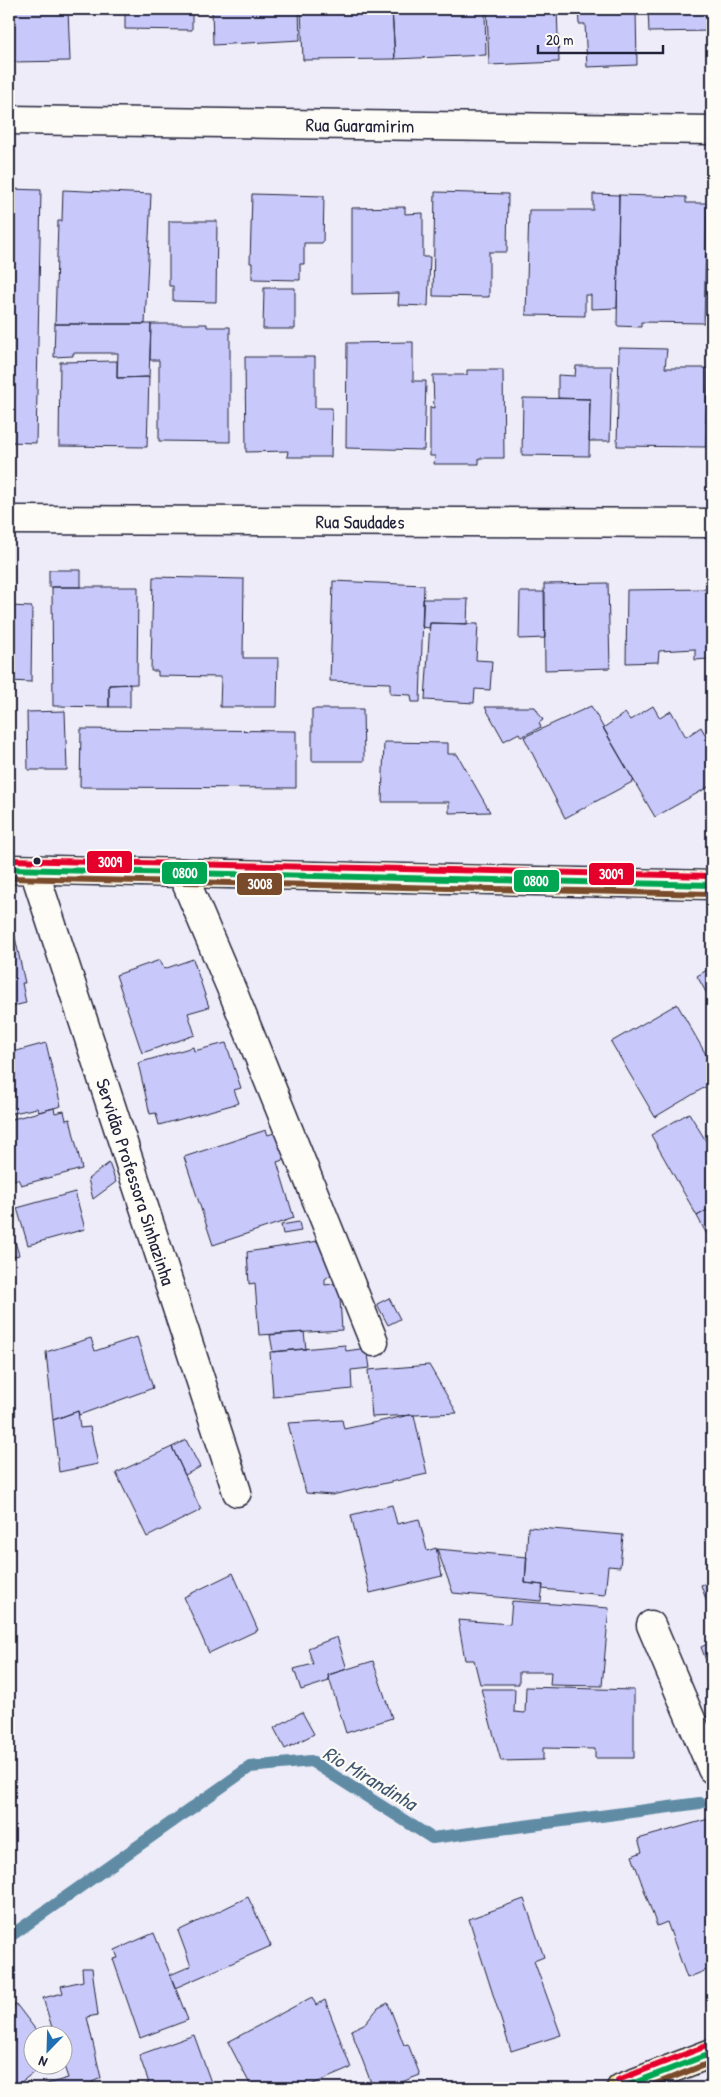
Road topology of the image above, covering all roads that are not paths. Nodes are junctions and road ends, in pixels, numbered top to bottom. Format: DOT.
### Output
graph roads {
  1 [pos="9,120"];
  2 [pos="712,130"];
  3 [pos="9,520"];
  4 [pos="712,523"];
  5 [pos="21,870"];
  6 [pos="182,873"];
  7 [pos="712,885"];
  8 [pos="374,1342"];
  9 [pos="237,1492"];
  10 [pos="651,1625"];
  11 [pos="712,1769"];
  12 [pos="712,2053"];
  13 [pos="621,2088"];
  1 -- 2 [label="street, Rua Guaramirim"];
  3 -- 4 [label="street, Rua Saudades"];
  5 -- 6 [label="main road"];
  5 -- 9 [label="street, Servidão Professora Sinhazinha"];
  6 -- 7 [label="main road"];
  6 -- 8 [label="street"];
  10 -- 11 [label="street"];
  12 -- 13 [label="main road"];
}
